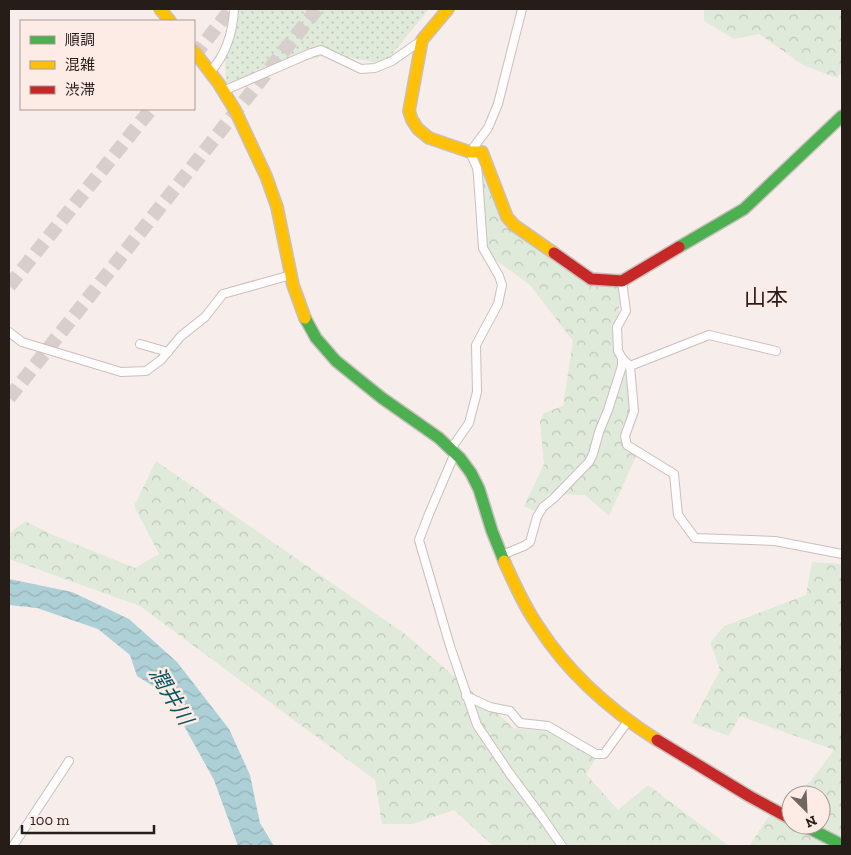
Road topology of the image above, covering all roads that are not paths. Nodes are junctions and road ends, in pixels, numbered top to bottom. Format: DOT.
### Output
graph roads {
  1 [pos="160,9"];
  2 [pos="234,9"];
  3 [pos="448,9"];
  4 [pos="522,9"];
  5 [pos="169,20"];
  6 [pos="422,40"];
  7 [pos="195,52"];
  8 [pos="210,72"];
  9 [pos="224,91"];
  10 [pos="842,116"];
  11 [pos="470,152"];
  12 [pos="291,275"];
  13 [pos="622,281"];
  14 [pos="9,332"];
  15 [pos="140,344"];
  16 [pos="776,351"];
  17 [pos="168,352"];
  18 [pos="622,358"];
  19 [pos="630,366"];
  20 [pos="453,451"];
  21 [pos="842,554"];
  22 [pos="502,555"];
  23 [pos="466,696"];
  24 [pos="628,721"];
  25 [pos="69,761"];
  26 [pos="781,814"];
  27 [pos="822,835"];
  28 [pos="842,845"];
  29 [pos="13,846"];
  30 [pos="562,846"];
  1 -- 5 [label="street"];
  2 -- 8 [label="street"];
  3 -- 6 [label="street"];
  4 -- 11 [label="street"];
  6 -- 9 [label="street"];
  6 -- 11 [label="street"];
  7 -- 8 [label="street"];
  8 -- 9 [label="street"];
  9 -- 12 [label="street"];
  10 -- 13 [label="street"];
  11 -- 13 [label="street"];
  11 -- 20 [label="street"];
  12 -- 17 [label="street"];
  12 -- 20 [label="street"];
  13 -- 18 [label="street"];
  14 -- 17 [label="street"];
  15 -- 17 [label="street"];
  16 -- 19 [label="street"];
  18 -- 19 [label="street"];
  18 -- 22 [label="street"];
  19 -- 21 [label="street"];
  20 -- 22 [label="street"];
  20 -- 23 [label="street"];
  22 -- 24 [label="street"];
  23 -- 24 [label="street"];
  23 -- 30 [label="street"];
  24 -- 26 [label="street"];
  25 -- 29 [label="street"];
  27 -- 28 [label="street"];
}
